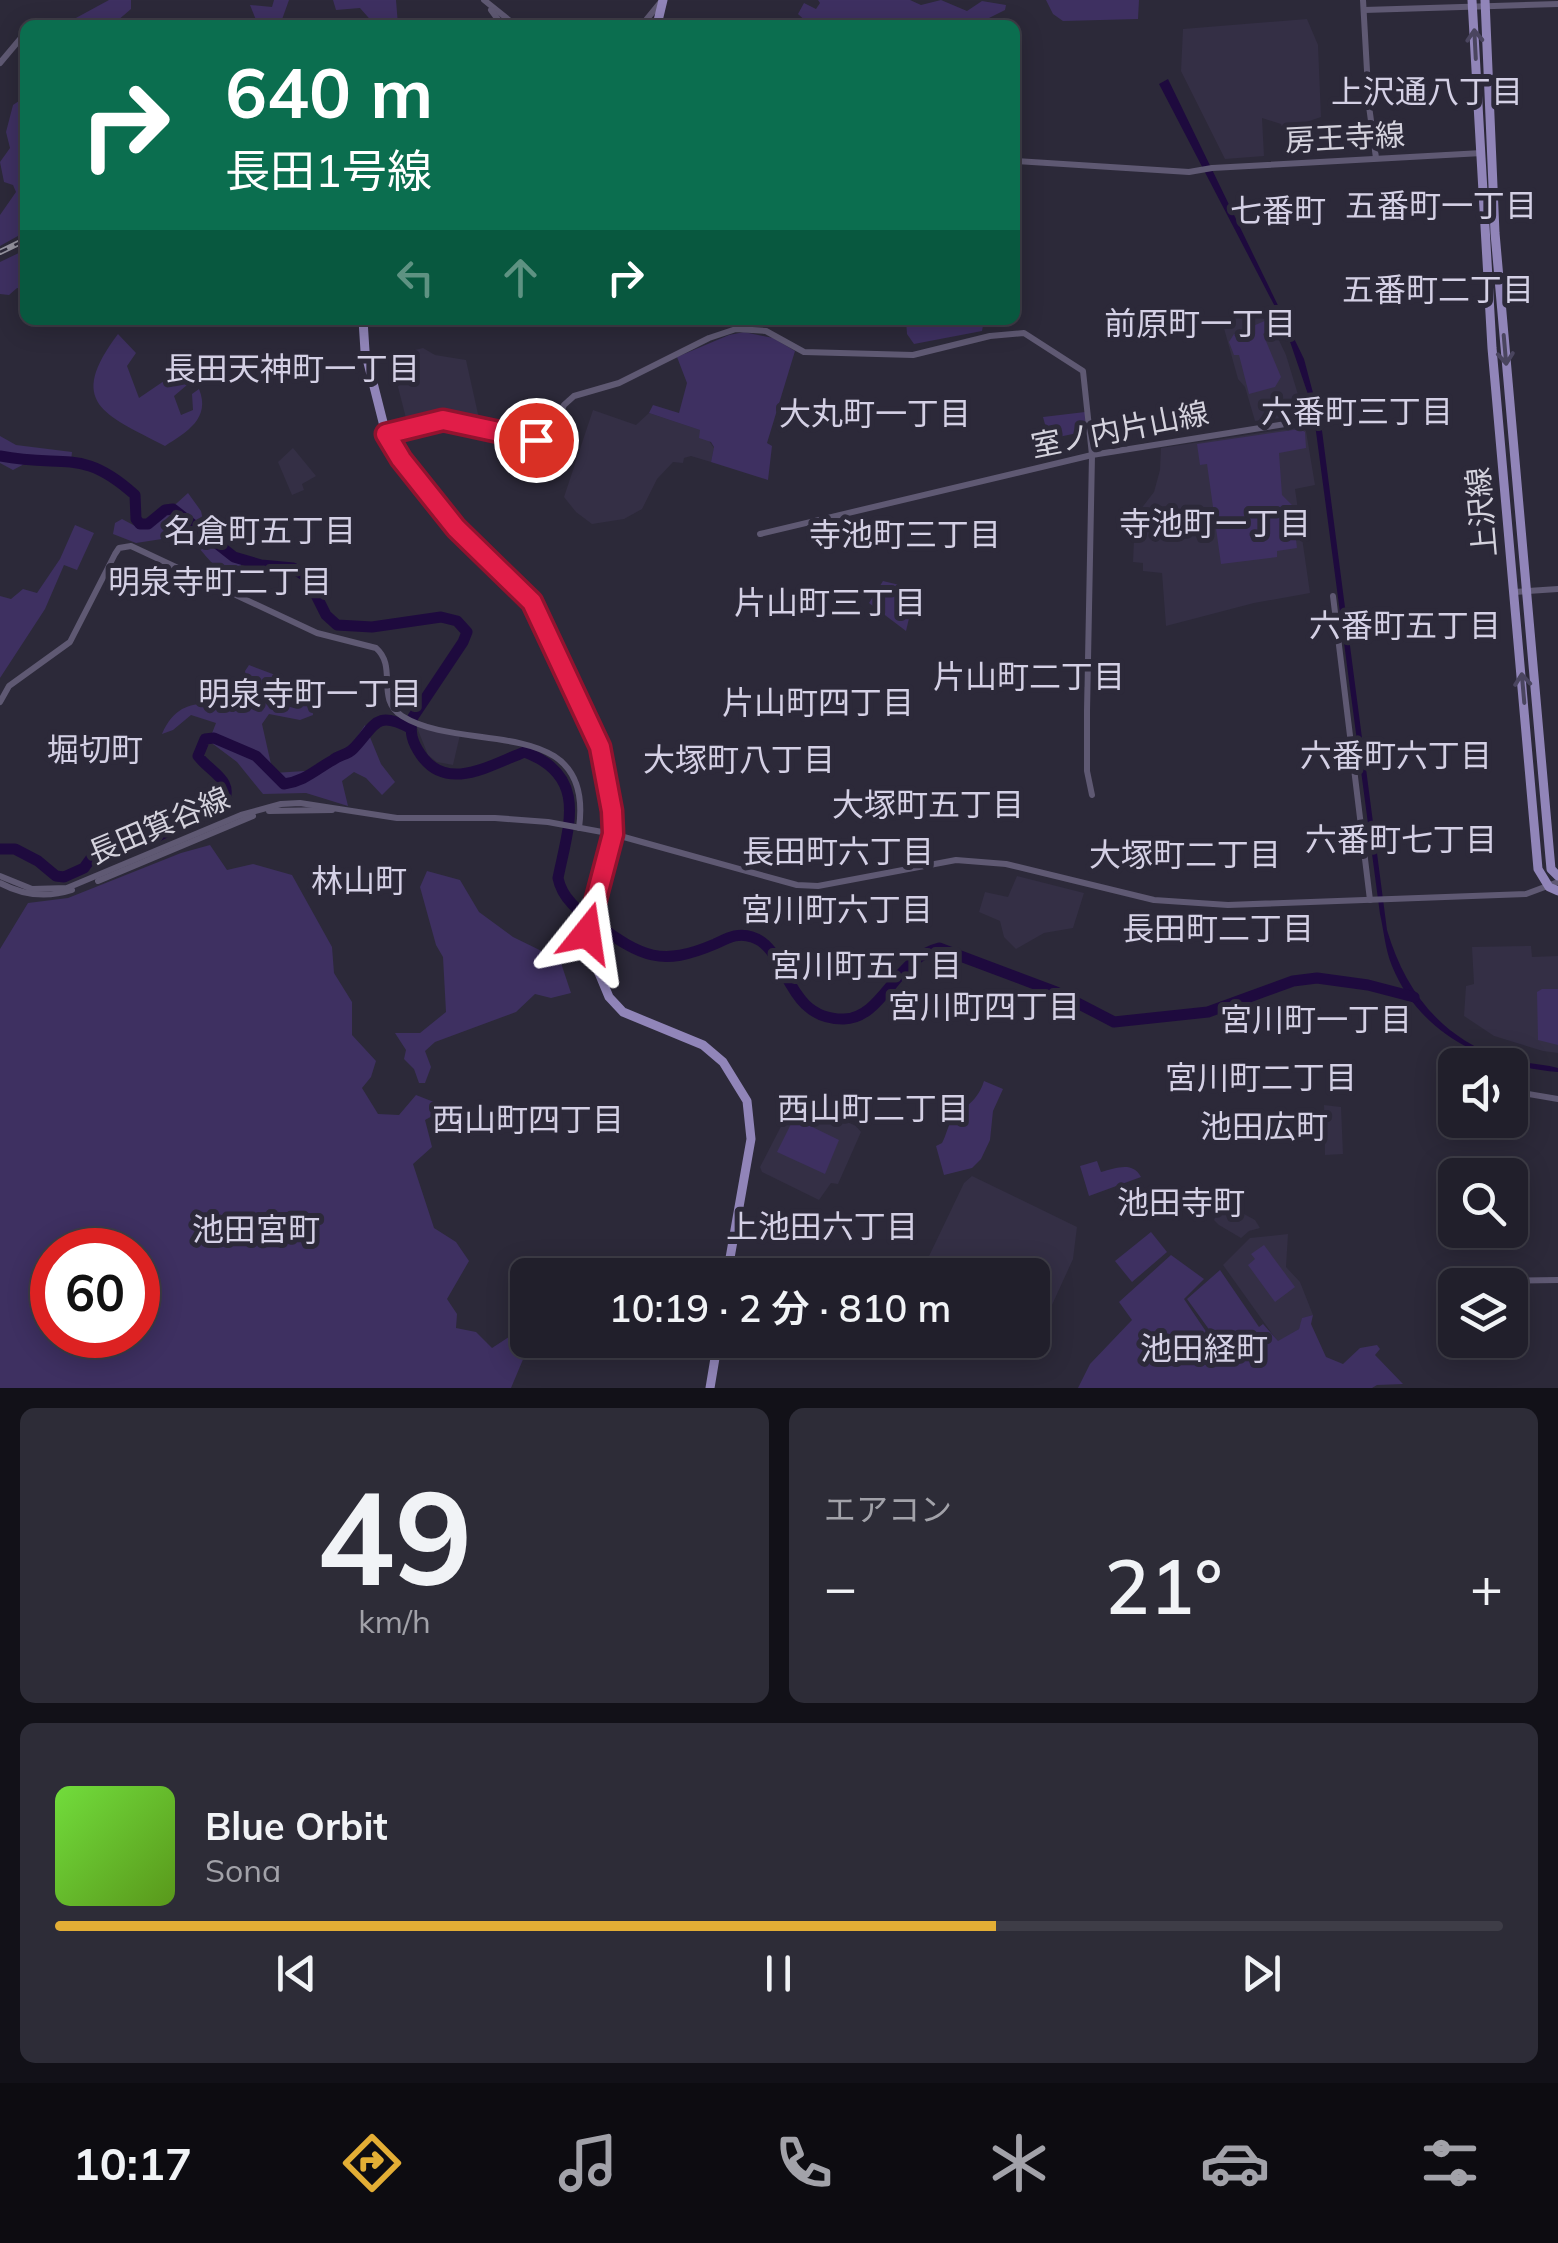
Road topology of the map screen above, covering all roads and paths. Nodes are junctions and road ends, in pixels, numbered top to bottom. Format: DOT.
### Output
graph roads {
  1 [pos="484,0"];
  2 [pos="663,0"];
  3 [pos="1364,0"];
  4 [pos="1504,0"];
  5 [pos="1486,2"];
  6 [pos="1473,3"];
  7 [pos="1558,4"];
  8 [pos="1364,10"];
  9 [pos="509,20"];
  10 [pos="646,20"];
  11 [pos="20,39"];
  12 [pos="0,63"];
  13 [pos="1492,148"];
  14 [pos="1480,154"];
  15 [pos="1376,158"];
  16 [pos="1020,161"];
  17 [pos="363,325"];
  18 [pos="1310,420"];
  19 [pos="386,434"];
  20 [pos="1092,455"];
  21 [pos="760,534"];
  22 [pos="1558,589"];
  23 [pos="1514,592"];
  24 [pos="1528,592"];
  25 [pos="1334,596"];
  26 [pos="0,702"];
  27 [pos="1092,795"];
  28 [pos="577,827"];
  29 [pos="613,834"];
  30 [pos="0,880"];
  31 [pos="1556,884"];
  32 [pos="1370,900"];
  33 [pos="1528,1093"];
  34 [pos="1558,1099"];
  35 [pos="730,1258"];
  36 [pos="1558,1280"];
  37 [pos="1528,1281"];
  38 [pos="715,1358"];
  39 [pos="710,1388"];
  1 -- 9 [label="street"];
  2 -- 10 [label="street"];
  3 -- 8 [label="street"];
  4 -- 5 [label="street"];
  5 -- 6 [label="street"];
  5 -- 7 [label="street"];
  5 -- 13 [label="main road, 上沢線"];
  6 -- 8 [label="street"];
  14 -- 6 [label="main road, 上沢線, one-way"];
  8 -- 15 [label="street"];
  11 -- 12 [label="street"];
  13 -- 14 [label="street"];
  13 -- 24 [label="main road, 上沢線, one-way"];
  14 -- 15 [label="street, 房王寺線"];
  14 -- 23 [label="main road, 上沢線"];
  15 -- 16 [label="street, 房王寺線"];
  17 -- 19 [label="main road"];
  18 -- 20 [label="street, 室ノ内片山線"];
  19 -- 20 [label="street"];
  19 -- 29 [label="main road"];
  20 -- 21 [label="street, 室ノ内片山線"];
  20 -- 27 [label="street"];
  22 -- 24 [label="street"];
  23 -- 24 [label="street"];
  31 -- 23 [label="main road, 上沢線, one-way"];
  24 -- 31 [label="main road, 上沢線"];
  25 -- 32 [label="street"];
  26 -- 28 [label="street"];
  28 -- 29 [label="street, 長田箕谷線"];
  28 -- 30 [label="street, 長田箕谷線"];
  29 -- 32 [label="street, 長田箕谷線"];
  29 -- 35 [label="main road"];
  31 -- 32 [label="street, 長田箕谷線"];
  33 -- 34 [label="street"];
  36 -- 37 [label="street"];
  38 -- 39 [label="main road"];
}
